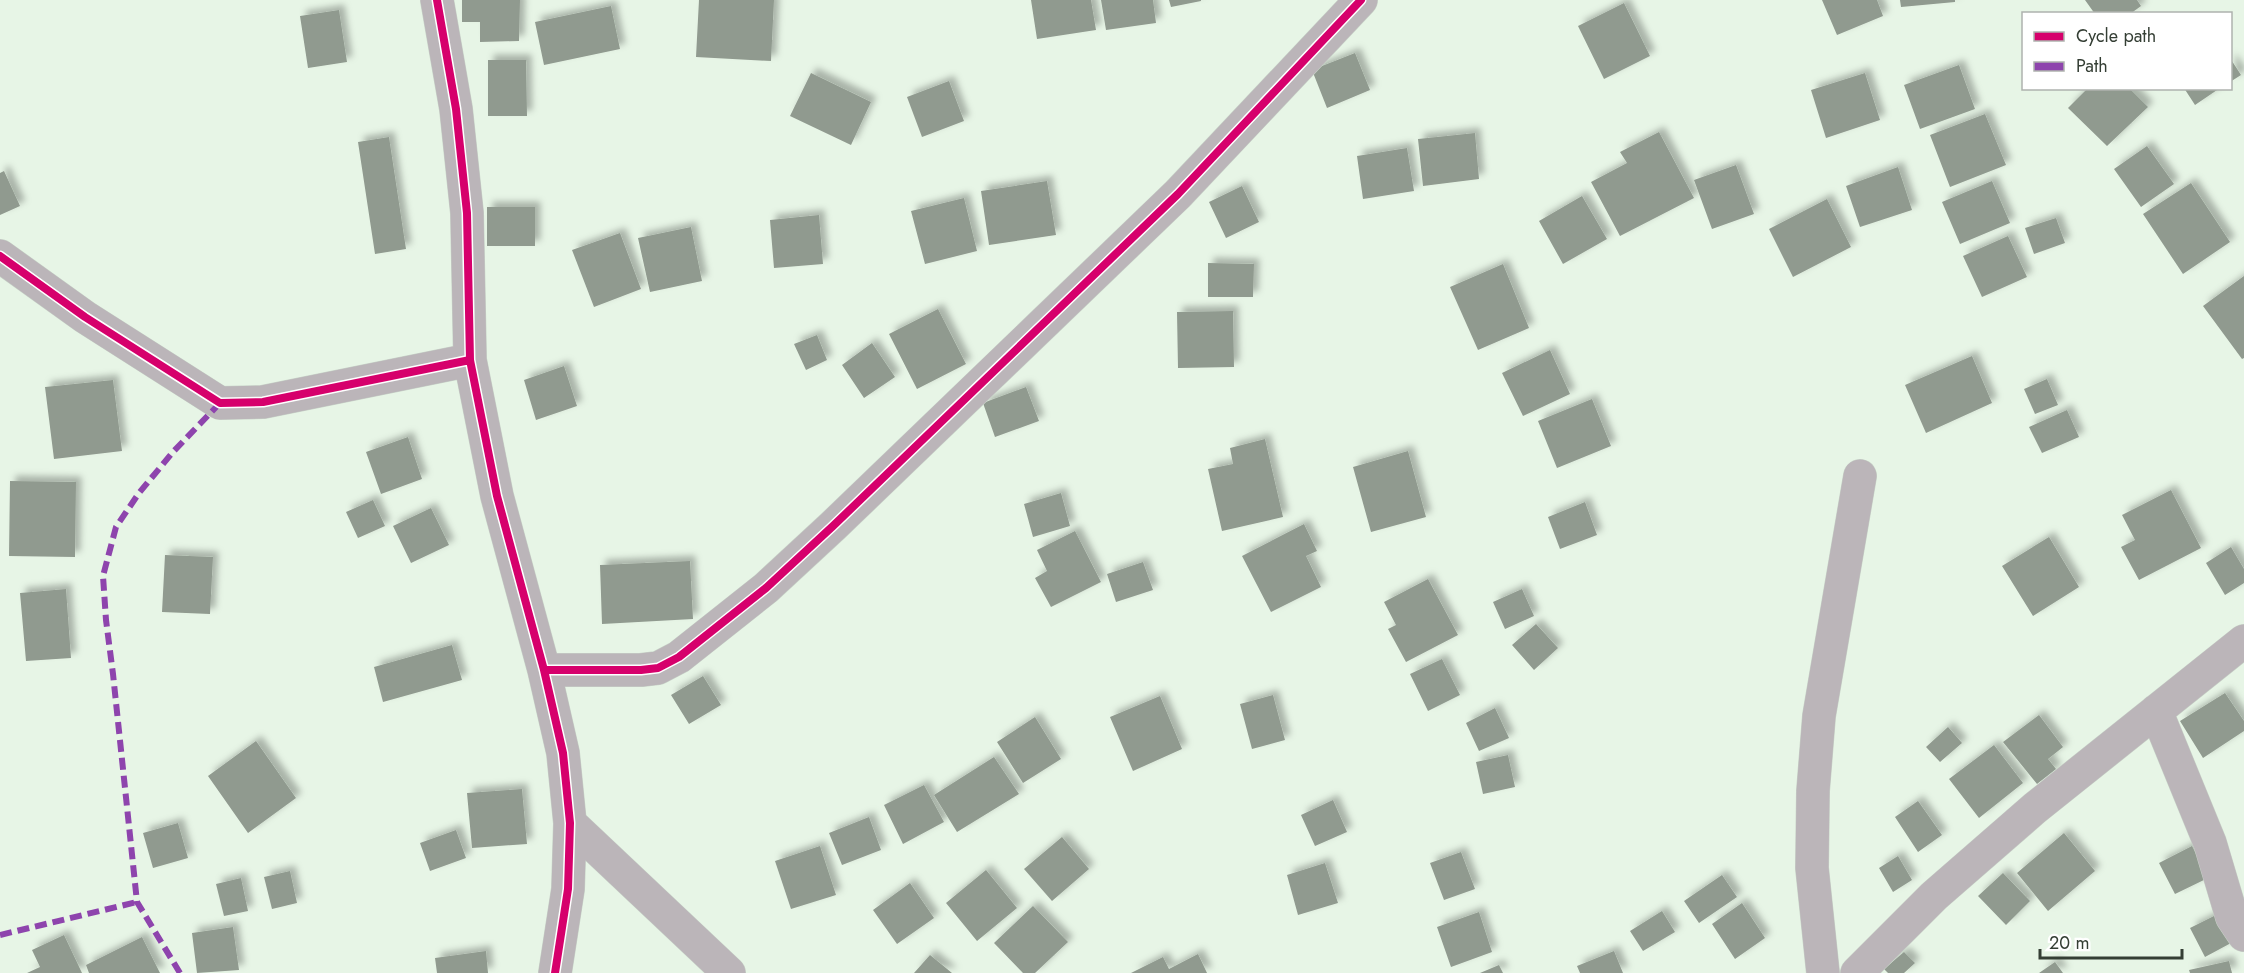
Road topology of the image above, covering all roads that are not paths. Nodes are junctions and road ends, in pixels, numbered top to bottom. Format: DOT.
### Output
graph roads {
  1 [pos="437,0"];
  2 [pos="1361,0"];
  3 [pos="0,256"];
  4 [pos="470,360"];
  5 [pos="1860,476"];
  6 [pos="2244,641"];
  7 [pos="543,670"];
  8 [pos="2156,711"];
  9 [pos="570,823"];
  10 [pos="2244,935"];
  11 [pos="555,973"];
  12 [pos="729,973"];
  13 [pos="1823,973"];
  14 [pos="1857,973"];
  1 -- 4 [label="street"];
  2 -- 7 [label="street"];
  3 -- 4 [label="street"];
  4 -- 7 [label="street"];
  5 -- 13 [label="street"];
  6 -- 8 [label="street"];
  7 -- 9 [label="street"];
  8 -- 10 [label="street"];
  8 -- 14 [label="street"];
  9 -- 11 [label="street"];
  9 -- 12 [label="street"];
}
